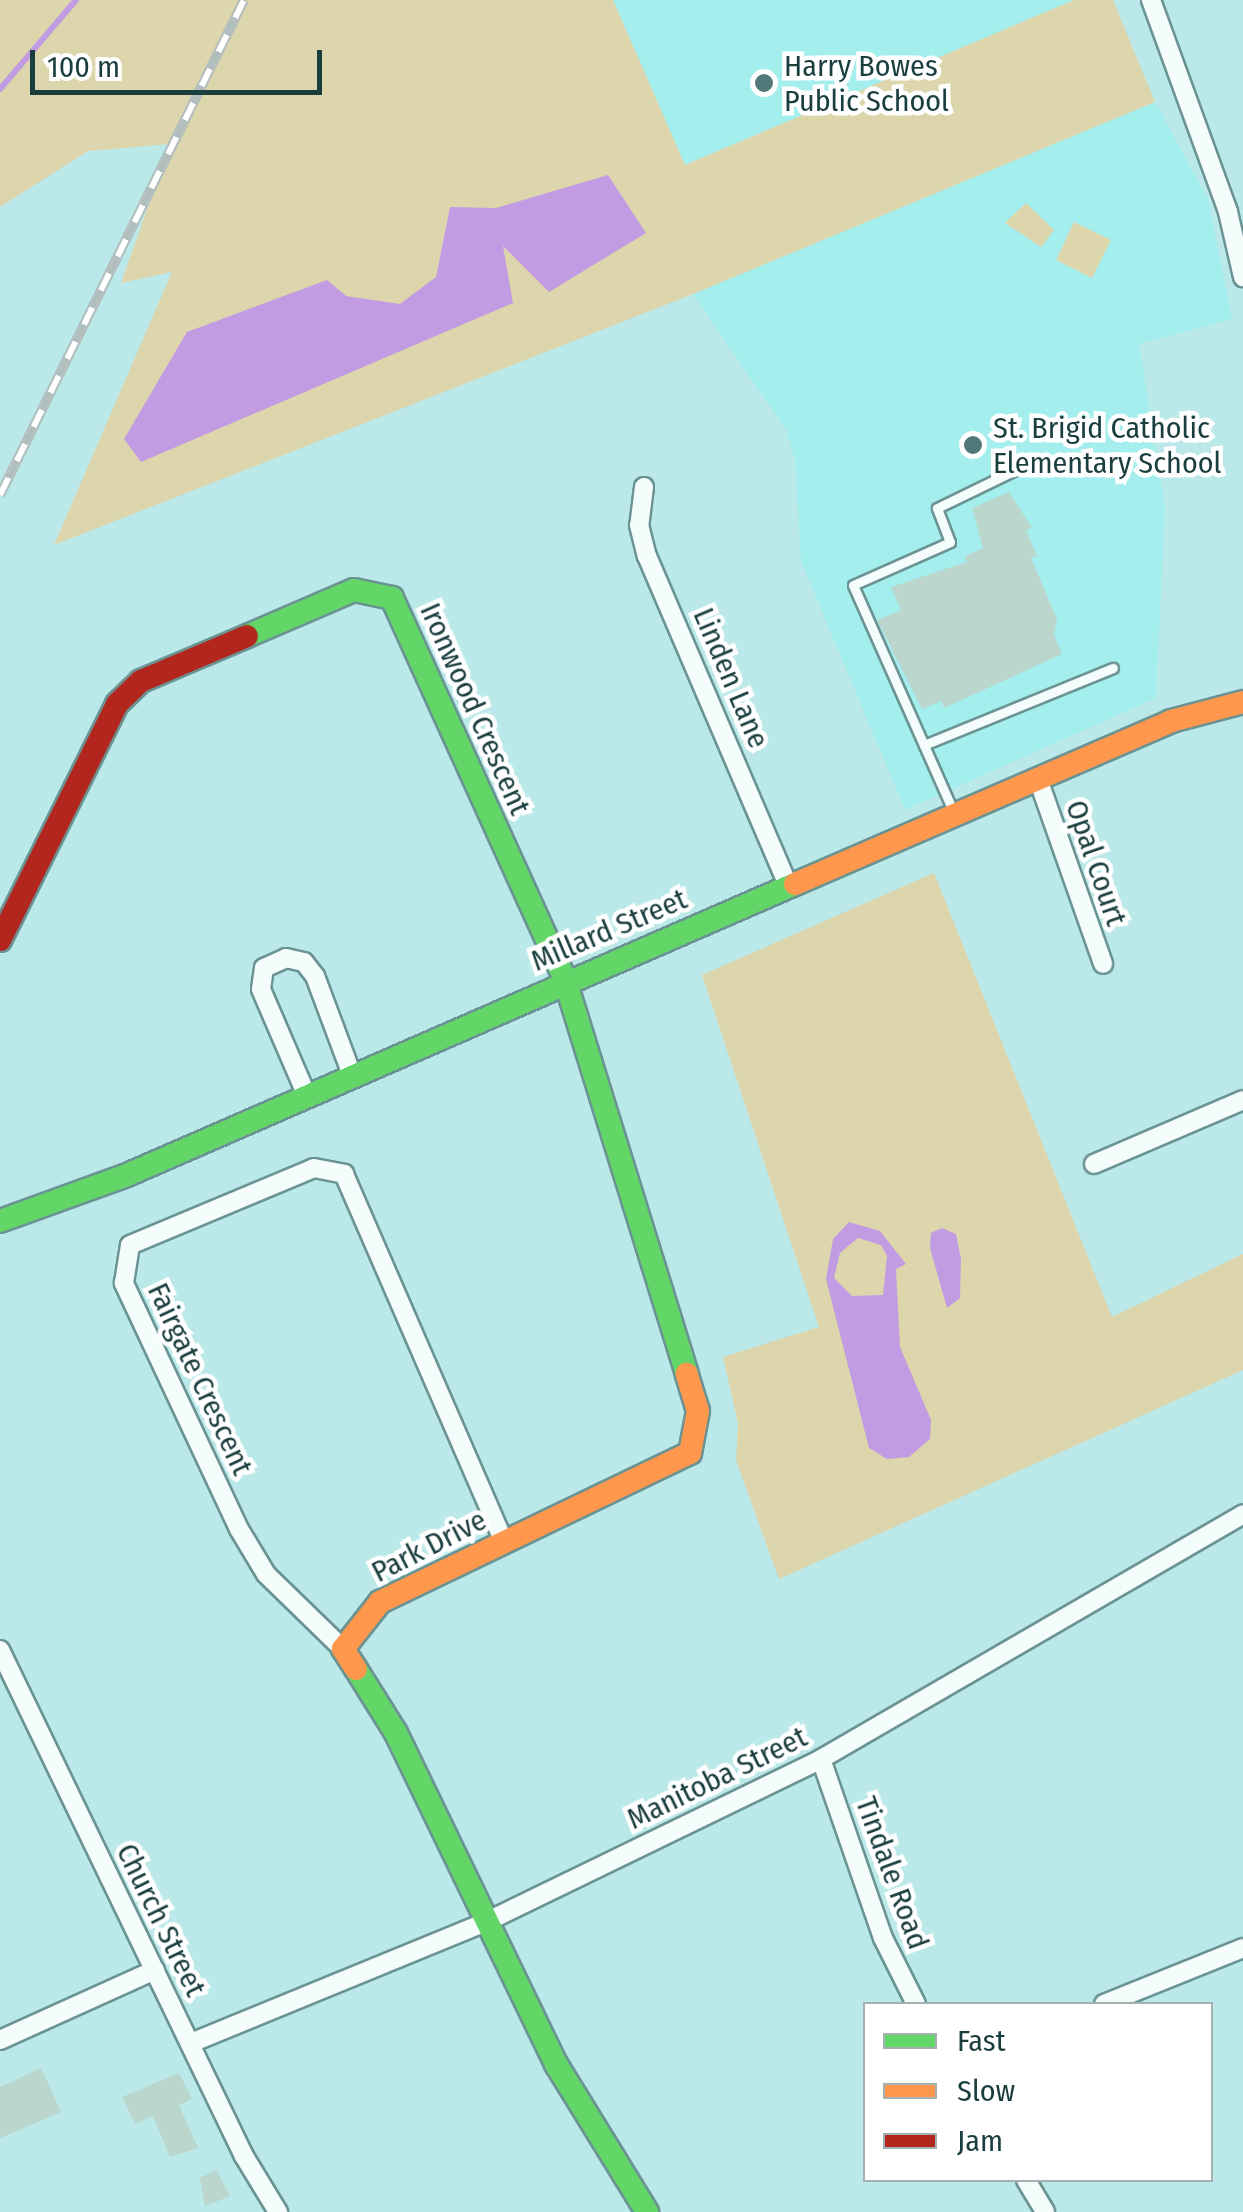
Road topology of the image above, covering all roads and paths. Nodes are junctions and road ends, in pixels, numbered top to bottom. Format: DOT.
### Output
graph roads {
  1 [pos="1150,0"];
  2 [pos="1236,209"];
  3 [pos="1243,277"];
  4 [pos="1034,460"];
  5 [pos="644,486"];
  6 [pos="1113,668"];
  7 [pos="1243,702"];
  8 [pos="924,745"];
  9 [pos="1038,779"];
  10 [pos="956,815"];
  11 [pos="789,888"];
  12 [pos="0,940"];
  13 [pos="1103,964"];
  14 [pos="565,980"];
  15 [pos="352,1076"];
  16 [pos="306,1096"];
  17 [pos="1243,1100"];
  18 [pos="1094,1164"];
  19 [pos="0,1221"];
  20 [pos="1243,1514"];
  21 [pos="504,1542"];
  22 [pos="342,1649"];
  23 [pos="0,1650"];
  24 [pos="821,1759"];
  25 [pos="486,1922"];
  26 [pos="1243,1948"];
  27 [pos="156,1970"];
  28 [pos="915,2002"];
  29 [pos="1109,2002"];
  30 [pos="0,2040"];
  31 [pos="191,2043"];
  32 [pos="1027,2182"];
  33 [pos="278,2212"];
  34 [pos="647,2212"];
  35 [pos="1045,2212"];
  1 -- 2 [label="street"];
  2 -- 3 [label="street"];
  4 -- 8 [label="lane"];
  5 -- 11 [label="street, Linden Lane"];
  6 -- 8 [label="lane"];
  7 -- 9 [label="street, Millard Street"];
  8 -- 10 [label="lane"];
  9 -- 10 [label="street, Millard Street"];
  9 -- 13 [label="street, Opal Court"];
  10 -- 11 [label="street, Millard Street"];
  11 -- 14 [label="street, Millard Street"];
  12 -- 14 [label="street, Ironwood Crescent"];
  14 -- 15 [label="street, Millard Street"];
  14 -- 21 [label="street, Park Drive"];
  15 -- 16 [label="street, Millard Street"];
  15 -- 16 [label="street"];
  16 -- 19 [label="street, Millard Street"];
  17 -- 18 [label="street"];
  20 -- 24 [label="street, Manitoba Street"];
  21 -- 22 [label="street, Park Drive"];
  21 -- 22 [label="street, Fairgate Crescent"];
  22 -- 25 [label="street"];
  23 -- 27 [label="street, Church Street"];
  24 -- 25 [label="street, Manitoba Street"];
  24 -- 28 [label="street, Tindale Road"];
  25 -- 31 [label="street, Manitoba Street"];
  25 -- 34 [label="street"];
  26 -- 29 [label="street"];
  27 -- 30 [label="street"];
  27 -- 31 [label="street, Church Street"];
  31 -- 33 [label="street, Church Street"];
  32 -- 35 [label="street"];
}
